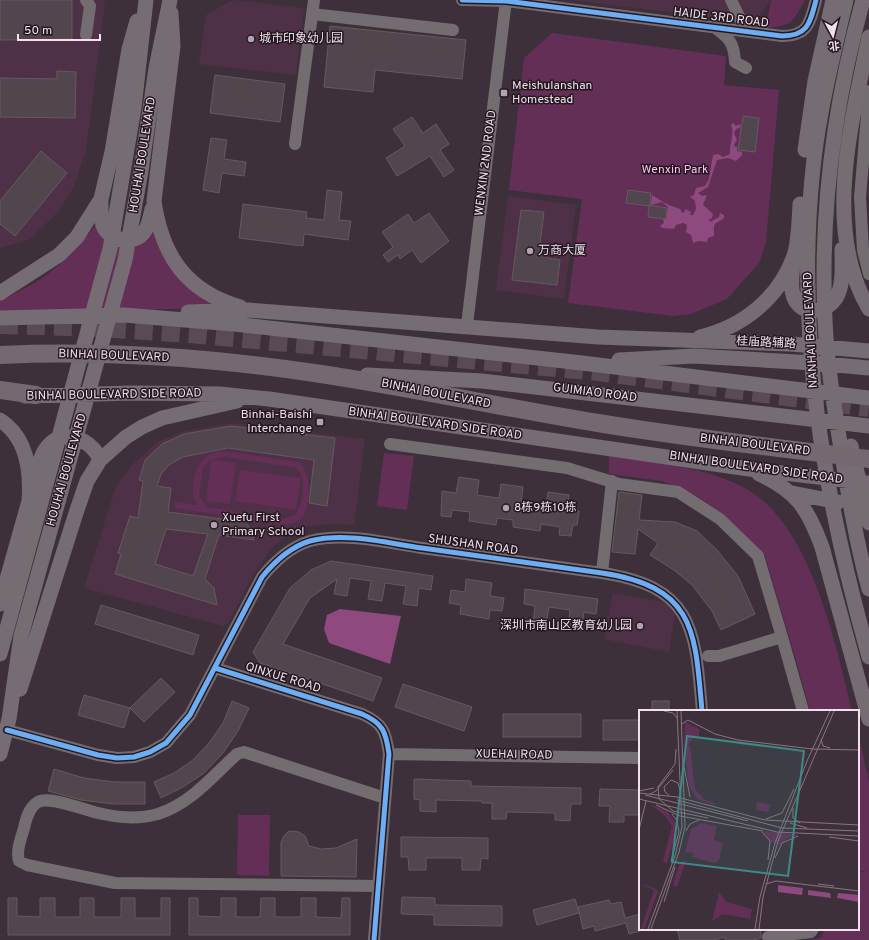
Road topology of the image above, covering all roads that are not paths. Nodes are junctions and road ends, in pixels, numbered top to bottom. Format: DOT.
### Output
graph roads {
  1 [pos="86,0"];
  2 [pos="146,0"];
  3 [pos="170,0"];
  4 [pos="314,0"];
  5 [pos="462,0"];
  6 [pos="505,0"];
  7 [pos="731,0"];
  8 [pos="816,0"];
  9 [pos="833,0"];
  10 [pos="846,0"];
  11 [pos="863,0"];
  12 [pos="312,14"];
  13 [pos="712,27"];
  14 [pos="453,30"];
  15 [pos="746,31"];
  16 [pos="86,35"];
  17 [pos="869,37"];
  18 [pos="746,68"];
  19 [pos="869,92"];
  20 [pos="295,144"];
  21 [pos="101,199"];
  22 [pos="154,202"];
  23 [pos="843,227"];
  24 [pos="794,255"];
  25 [pos="869,274"];
  26 [pos="0,293"];
  27 [pos="869,309"];
  28 [pos="248,310"];
  29 [pos="124,315"];
  30 [pos="0,318"];
  31 [pos="467,325"];
  32 [pos="598,337"];
  33 [pos="686,340"];
  34 [pos="869,351"];
  35 [pos="0,355"];
  36 [pos="694,356"];
  37 [pos="582,363"];
  38 [pos="869,368"];
  39 [pos="320,374"];
  40 [pos="0,390"];
  41 [pos="36,395"];
  42 [pos="0,398"];
  43 [pos="869,398"];
  44 [pos="269,399"];
  45 [pos="835,411"];
  46 [pos="0,420"];
  47 [pos="869,426"];
  48 [pos="390,444"];
  49 [pos="869,459"];
  50 [pos="100,460"];
  51 [pos="749,469"];
  52 [pos="612,481"];
  53 [pos="869,483"];
  54 [pos="792,493"];
  55 [pos="869,499"];
  56 [pos="29,501"];
  57 [pos="869,523"];
  58 [pos="602,573"];
  59 [pos="869,589"];
  60 [pos="0,604"];
  61 [pos="782,637"];
  62 [pos="0,654"];
  63 [pos="708,656"];
  64 [pos="869,657"];
  65 [pos="215,668"];
  66 [pos="702,710"];
  67 [pos="803,710"];
  68 [pos="869,719"];
  69 [pos="6,730"];
  70 [pos="0,754"];
  71 [pos="389,754"];
  72 [pos="639,758"];
  73 [pos="385,798"];
  74 [pos="378,886"];
  75 [pos="812,930"];
  76 [pos="768,935"];
  77 [pos="374,940"];
  1 -- 16 [label="street"];
  2 -- 21 [label="main road"];
  2 -- 62 [label="main road, HOUHAI BOULEVARD"];
  3 -- 22 [label="main road"];
  3 -- 69 [label="main road, HOUHAI BOULEVARD"];
  4 -- 12 [label="street"];
  5 -- 6 [label="street, HAIDE 3RD ROAD"];
  6 -- 13 [label="street, HAIDE 3RD ROAD"];
  6 -- 31 [label="street, WENXIN 2ND ROAD"];
  7 -- 15 [label="street"];
  8 -- 15 [label="street, HAIDE 3RD ROAD"];
  9 -- 24 [label="main road"];
  10 -- 64 [label="main road, NANHAI BOULEVARD"];
  11 -- 45 [label="main road, NANHAI BOULEVARD"];
  12 -- 14 [label="street"];
  12 -- 20 [label="street"];
  13 -- 15 [label="street, HAIDE 3RD ROAD"];
  13 -- 18 [label="street"];
  17 -- 23 [label="main road"];
  19 -- 25 [label="street"];
  21 -- 22 [label="main road"];
  21 -- 26 [label="main road"];
  22 -- 28 [label="main road"];
  23 -- 24 [label="main road"];
  23 -- 27 [label="main road"];
  24 -- 33 [label="main road"];
  28 -- 29 [label="main road"];
  28 -- 31 [label="main road"];
  29 -- 30 [label="main road"];
  29 -- 37 [label="main road"];
  31 -- 32 [label="main road"];
  32 -- 33 [label="main road"];
  32 -- 36 [label="main road"];
  33 -- 34 [label="main road, 桂庙路辅路"];
  35 -- 39 [label="highway, BINHAI BOULEVARD"];
  36 -- 37 [label="main road"];
  36 -- 38 [label="main road"];
  37 -- 43 [label="main road"];
  39 -- 47 [label="main road, GUIMIAO ROAD"];
  39 -- 49 [label="highway, BINHAI BOULEVARD"];
  40 -- 41 [label="highway"];
  41 -- 42 [label="main road, BINHAI BOULEVARD SIDE ROAD"];
  41 -- 44 [label="main road, BINHAI BOULEVARD SIDE ROAD"];
  44 -- 50 [label="main road"];
  44 -- 51 [label="main road, BINHAI BOULEVARD SIDE ROAD"];
  45 -- 57 [label="main road"];
  45 -- 59 [label="main road, NANHAI BOULEVARD"];
  46 -- 56 [label="main road"];
  48 -- 52 [label="street"];
  50 -- 56 [label="main road"];
  50 -- 69 [label="main road"];
  51 -- 53 [label="main road, BINHAI BOULEVARD SIDE ROAD"];
  51 -- 54 [label="main road"];
  52 -- 58 [label="street"];
  52 -- 61 [label="street"];
  54 -- 55 [label="main road"];
  54 -- 68 [label="main road"];
  56 -- 60 [label="main road"];
  58 -- 65 [label="street, SHUSHAN ROAD"];
  58 -- 66 [label="street, SHUSHAN ROAD"];
  61 -- 63 [label="street"];
  61 -- 67 [label="street"];
  65 -- 69 [label="street"];
  65 -- 71 [label="street, QINXUE ROAD"];
  69 -- 70 [label="main road, HOUHAI BOULEVARD"];
  71 -- 72 [label="street, XUEHAI ROAD"];
  71 -- 73 [label="street, QINXUE ROAD"];
  73 -- 74 [label="street, QINXUE ROAD"];
  73 -- 74 [label="street"];
  74 -- 77 [label="street, QINXUE ROAD"];
  75 -- 76 [label="street"];
}
